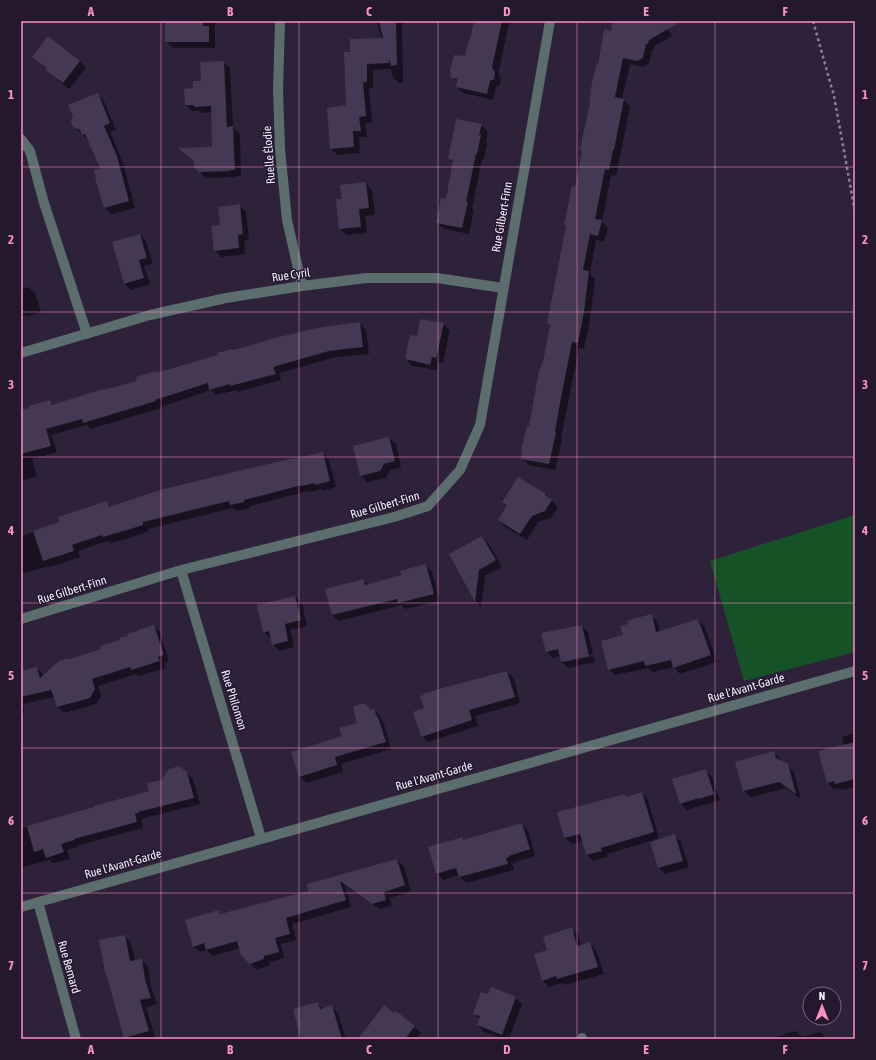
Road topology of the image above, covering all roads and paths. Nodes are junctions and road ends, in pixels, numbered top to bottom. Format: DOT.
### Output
graph roads {
  1 [pos="280,21"];
  2 [pos="550,21"];
  3 [pos="813,21"];
  4 [pos="21,139"];
  5 [pos="855,212"];
  6 [pos="302,286"];
  7 [pos="503,288"];
  8 [pos="87,334"];
  9 [pos="21,353"];
  10 [pos="181,570"];
  11 [pos="21,619"];
  12 [pos="855,671"];
  13 [pos="261,838"];
  14 [pos="38,902"];
  15 [pos="21,907"];
  16 [pos="76,1039"];
  1 -- 6 [label="street, Ruelle Élodie"];
  2 -- 7 [label="street, Rue Gilbert-Finn"];
  3 -- 5 [label="path"];
  4 -- 8 [label="street"];
  6 -- 7 [label="street, Rue Cyril"];
  6 -- 8 [label="street, Rue Cyril"];
  7 -- 10 [label="street, Rue Gilbert-Finn"];
  8 -- 9 [label="street, Rue Cyril"];
  10 -- 11 [label="street, Rue Gilbert-Finn"];
  10 -- 13 [label="street, Rue Philomon"];
  12 -- 13 [label="street, Rue l'Avant-Garde"];
  13 -- 14 [label="street, Rue l'Avant-Garde"];
  14 -- 15 [label="street, Rue l'Avant-Garde"];
  14 -- 16 [label="street, Rue Bernard"];
}
